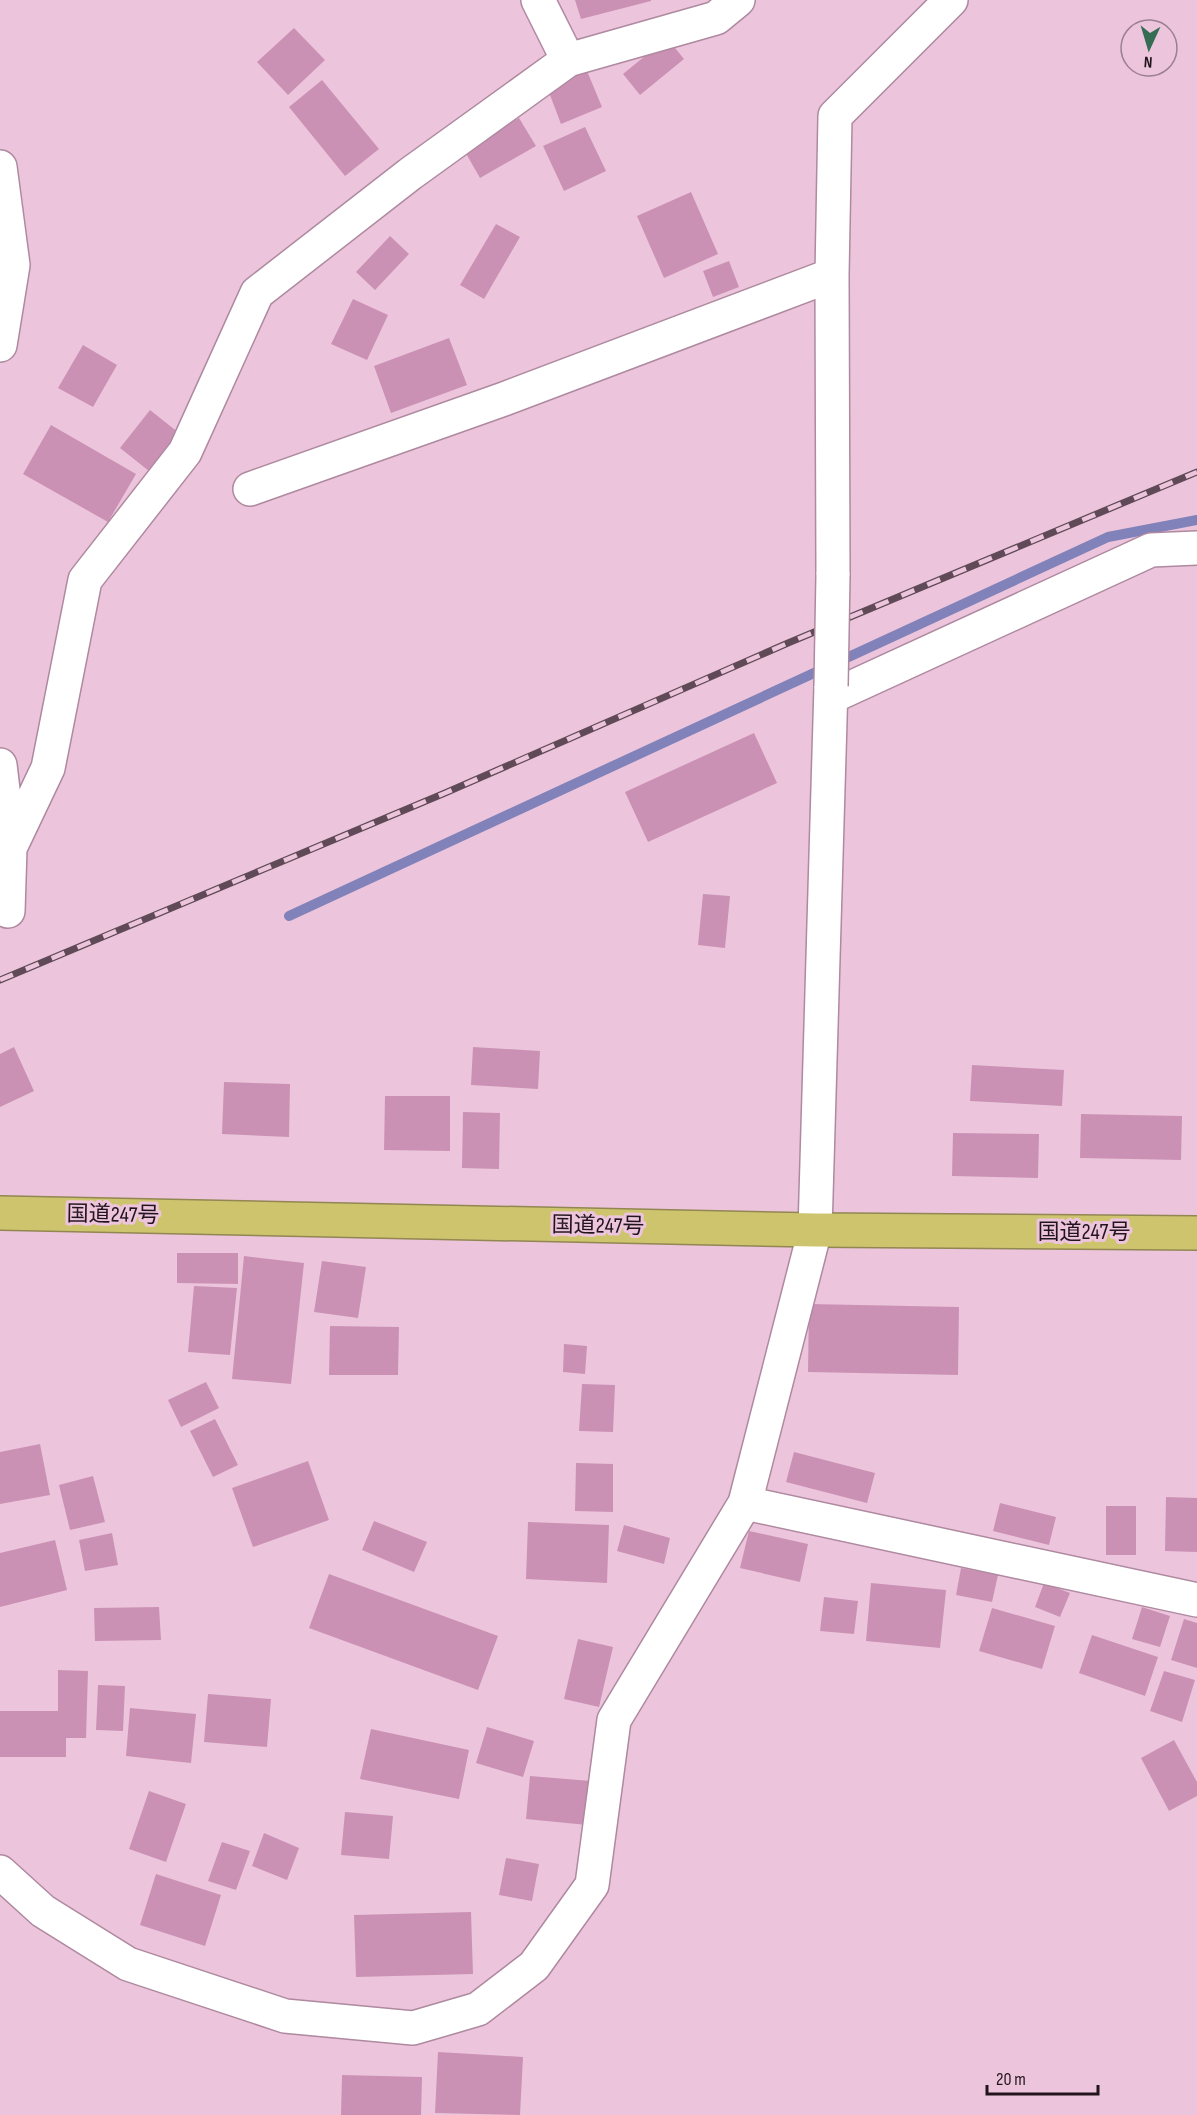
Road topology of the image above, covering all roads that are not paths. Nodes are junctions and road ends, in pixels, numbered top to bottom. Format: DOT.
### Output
graph roads {
  1 [pos="538,0"];
  2 [pos="738,0"];
  3 [pos="951,0"];
  4 [pos="568,60"];
  5 [pos="0,167"];
  6 [pos="832,275"];
  7 [pos="0,345"];
  8 [pos="250,489"];
  9 [pos="1197,548"];
  10 [pos="832,691"];
  11 [pos="0,765"];
  12 [pos="10,848"];
  13 [pos="8,911"];
  14 [pos="0,1213"];
  15 [pos="815,1230"];
  16 [pos="1197,1233"];
  17 [pos="745,1503"];
  18 [pos="1197,1600"];
  19 [pos="0,1872"];
  1 -- 4 [label="street"];
  2 -- 4 [label="street"];
  3 -- 6 [label="street"];
  4 -- 12 [label="street"];
  5 -- 7 [label="street"];
  6 -- 8 [label="street"];
  6 -- 10 [label="street, bridge"];
  9 -- 10 [label="street"];
  10 -- 15 [label="street"];
  11 -- 12 [label="street"];
  12 -- 13 [label="street"];
  14 -- 15 [label="highway, 国道247号"];
  15 -- 16 [label="highway, 国道247号"];
  15 -- 17 [label="street"];
  17 -- 18 [label="street"];
  17 -- 19 [label="street"];
}
